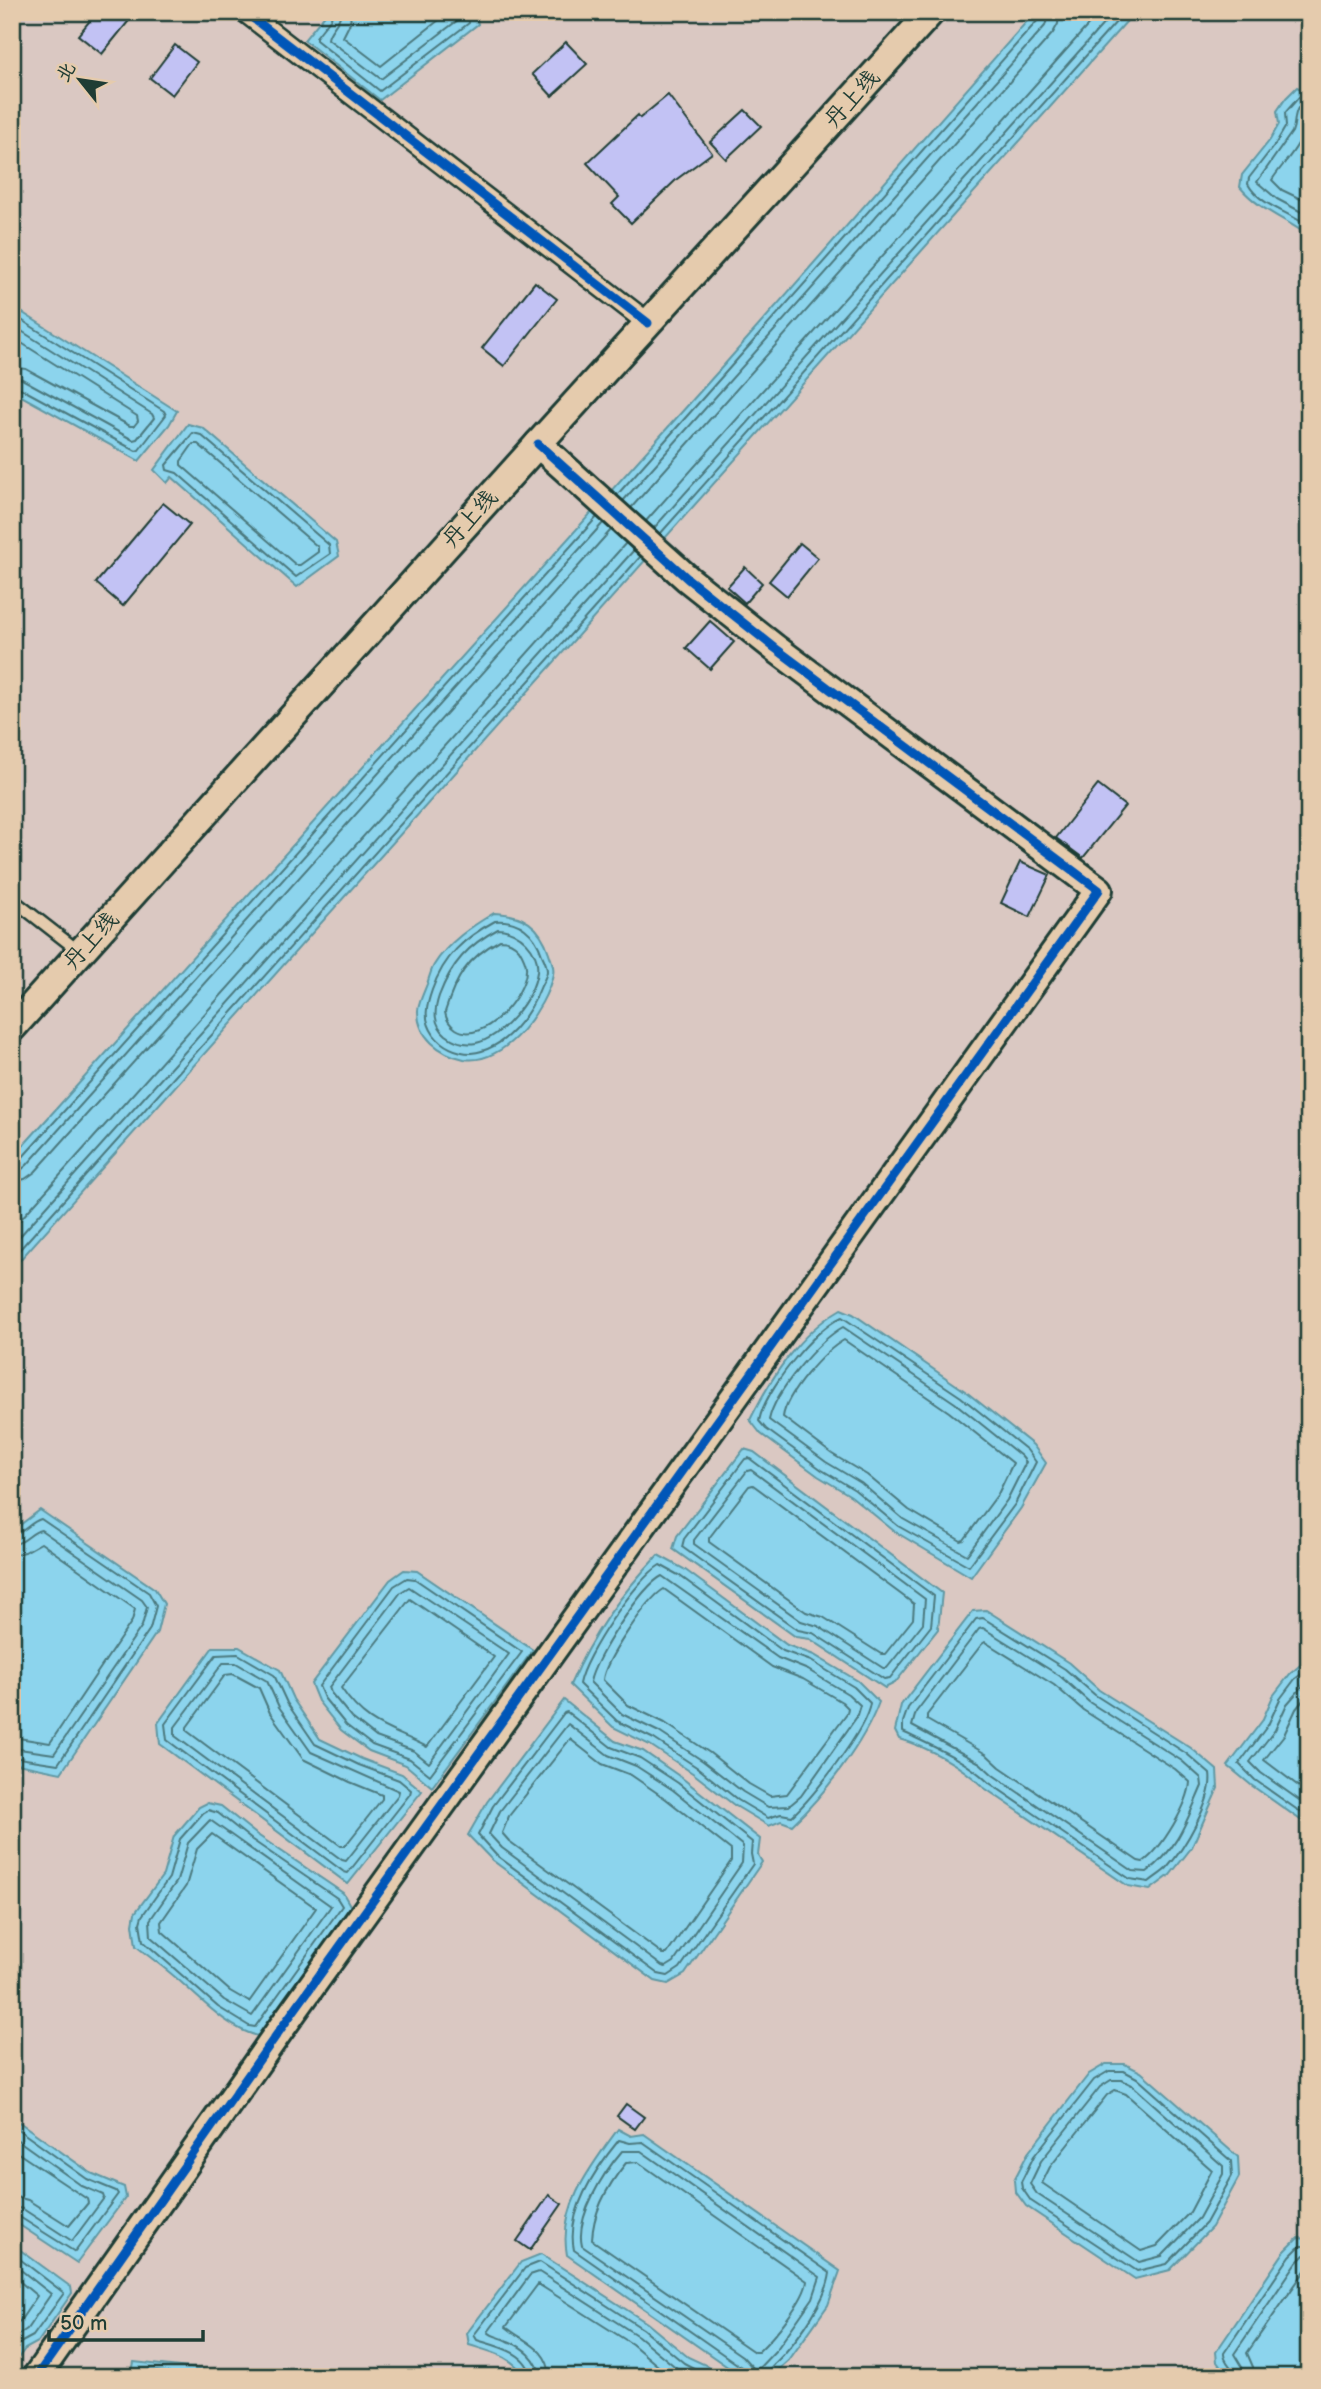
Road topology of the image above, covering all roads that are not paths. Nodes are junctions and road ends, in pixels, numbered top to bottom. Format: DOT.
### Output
graph roads {
  1 [pos="245,12"];
  2 [pos="931,12"];
  3 [pos="648,323"];
  4 [pos="538,444"];
  5 [pos="12,899"];
  6 [pos="80,953"];
  7 [pos="12,1028"];
  8 [pos="36,2377"];
  1 -- 3 [label="street"];
  2 -- 3 [label="street, 丹上线"];
  3 -- 4 [label="street, 丹上线"];
  4 -- 6 [label="street, 丹上线"];
  4 -- 8 [label="street"];
  5 -- 6 [label="lane"];
  6 -- 7 [label="street, 丹上线"];
}
